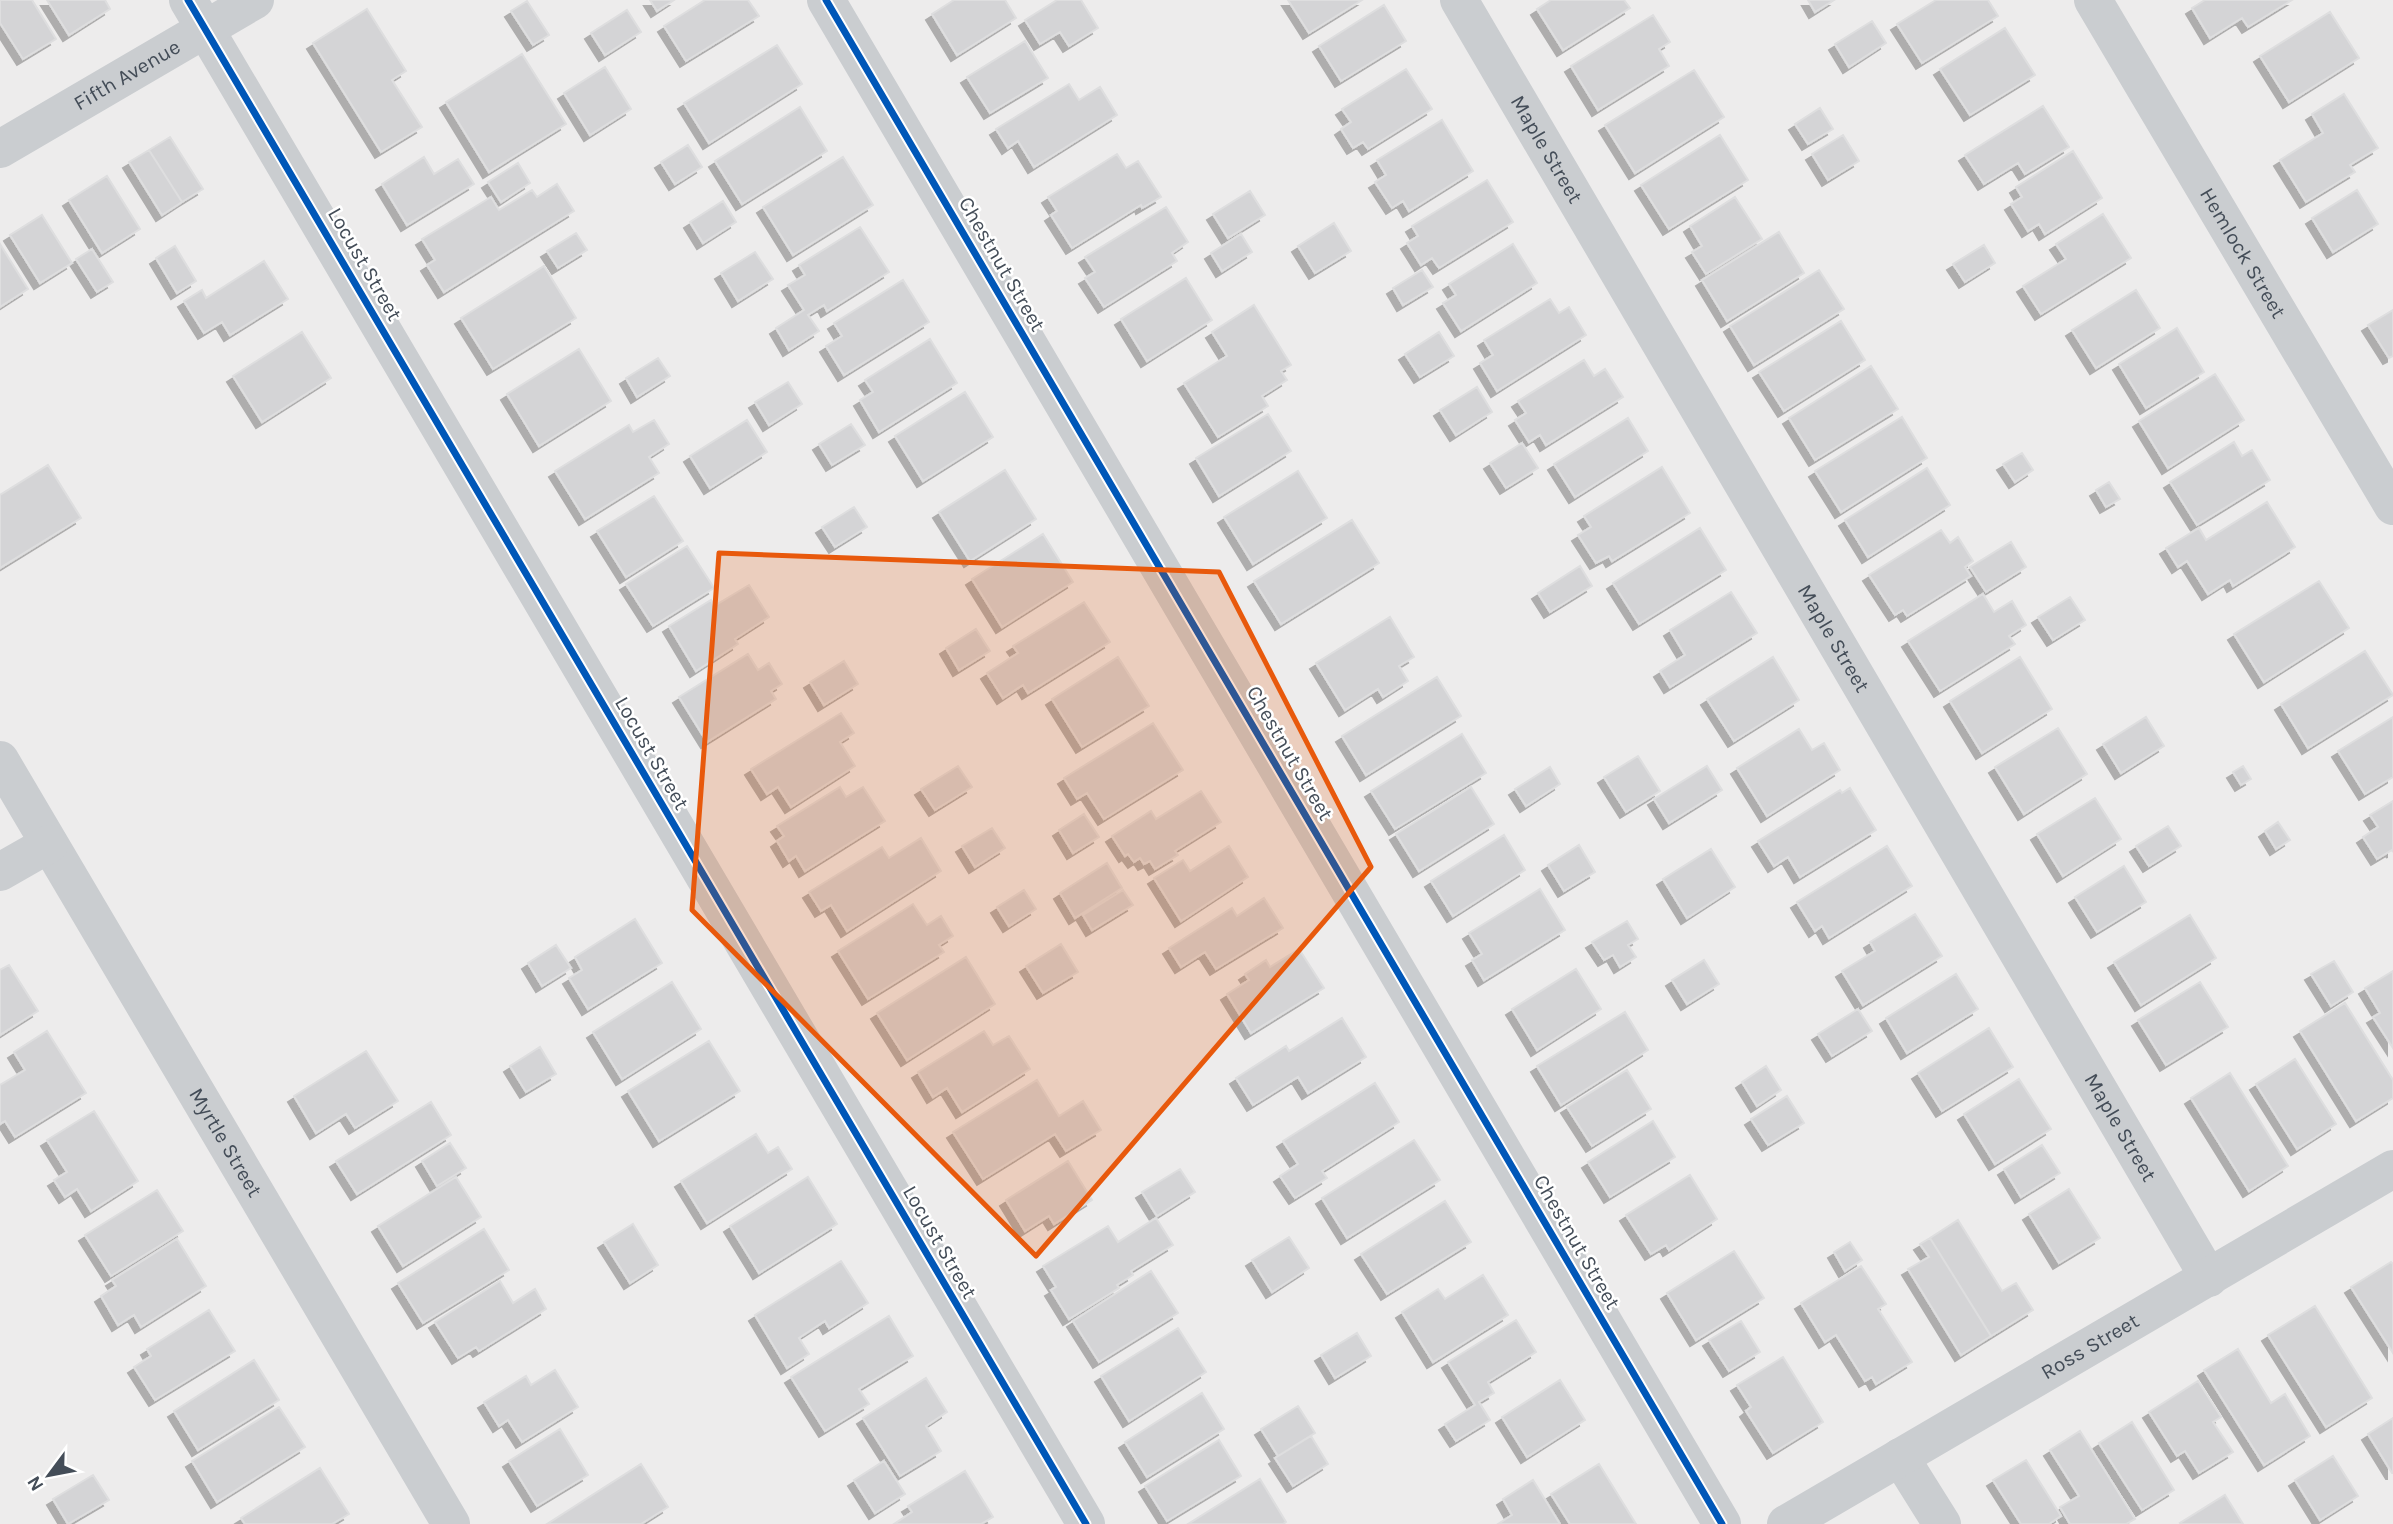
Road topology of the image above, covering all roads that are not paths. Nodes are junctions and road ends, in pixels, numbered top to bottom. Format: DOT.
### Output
graph roads {
  1 [pos="255,0"];
  2 [pos="826,0"];
  3 [pos="1459,0"];
  4 [pos="2093,0"];
  5 [pos="197,14"];
  6 [pos="0,149"];
  7 [pos="2393,506"];
  8 [pos="0,760"];
  9 [pos="49,844"];
  10 [pos="0,872"];
  11 [pos="2393,1169"];
  12 [pos="2209,1278"];
  13 [pos="1900,1457"];
  14 [pos="451,1524"];
  15 [pos="1086,1524"];
  16 [pos="1722,1524"];
  17 [pos="1786,1524"];
  18 [pos="1942,1524"];
  1 -- 5 [label="street, Fifth Avenue"];
  2 -- 16 [label="street, Chestnut Street"];
  3 -- 12 [label="street, Maple Street"];
  4 -- 7 [label="street, Hemlock Street"];
  5 -- 6 [label="street, Fifth Avenue"];
  5 -- 15 [label="street, Locust Street"];
  8 -- 9 [label="street, Myrtle Street"];
  9 -- 10 [label="street"];
  9 -- 14 [label="street, Myrtle Street"];
  11 -- 12 [label="street, Ross Street"];
  12 -- 13 [label="street, Ross Street"];
  13 -- 17 [label="street, Ross Street"];
  13 -- 18 [label="street"];
}
